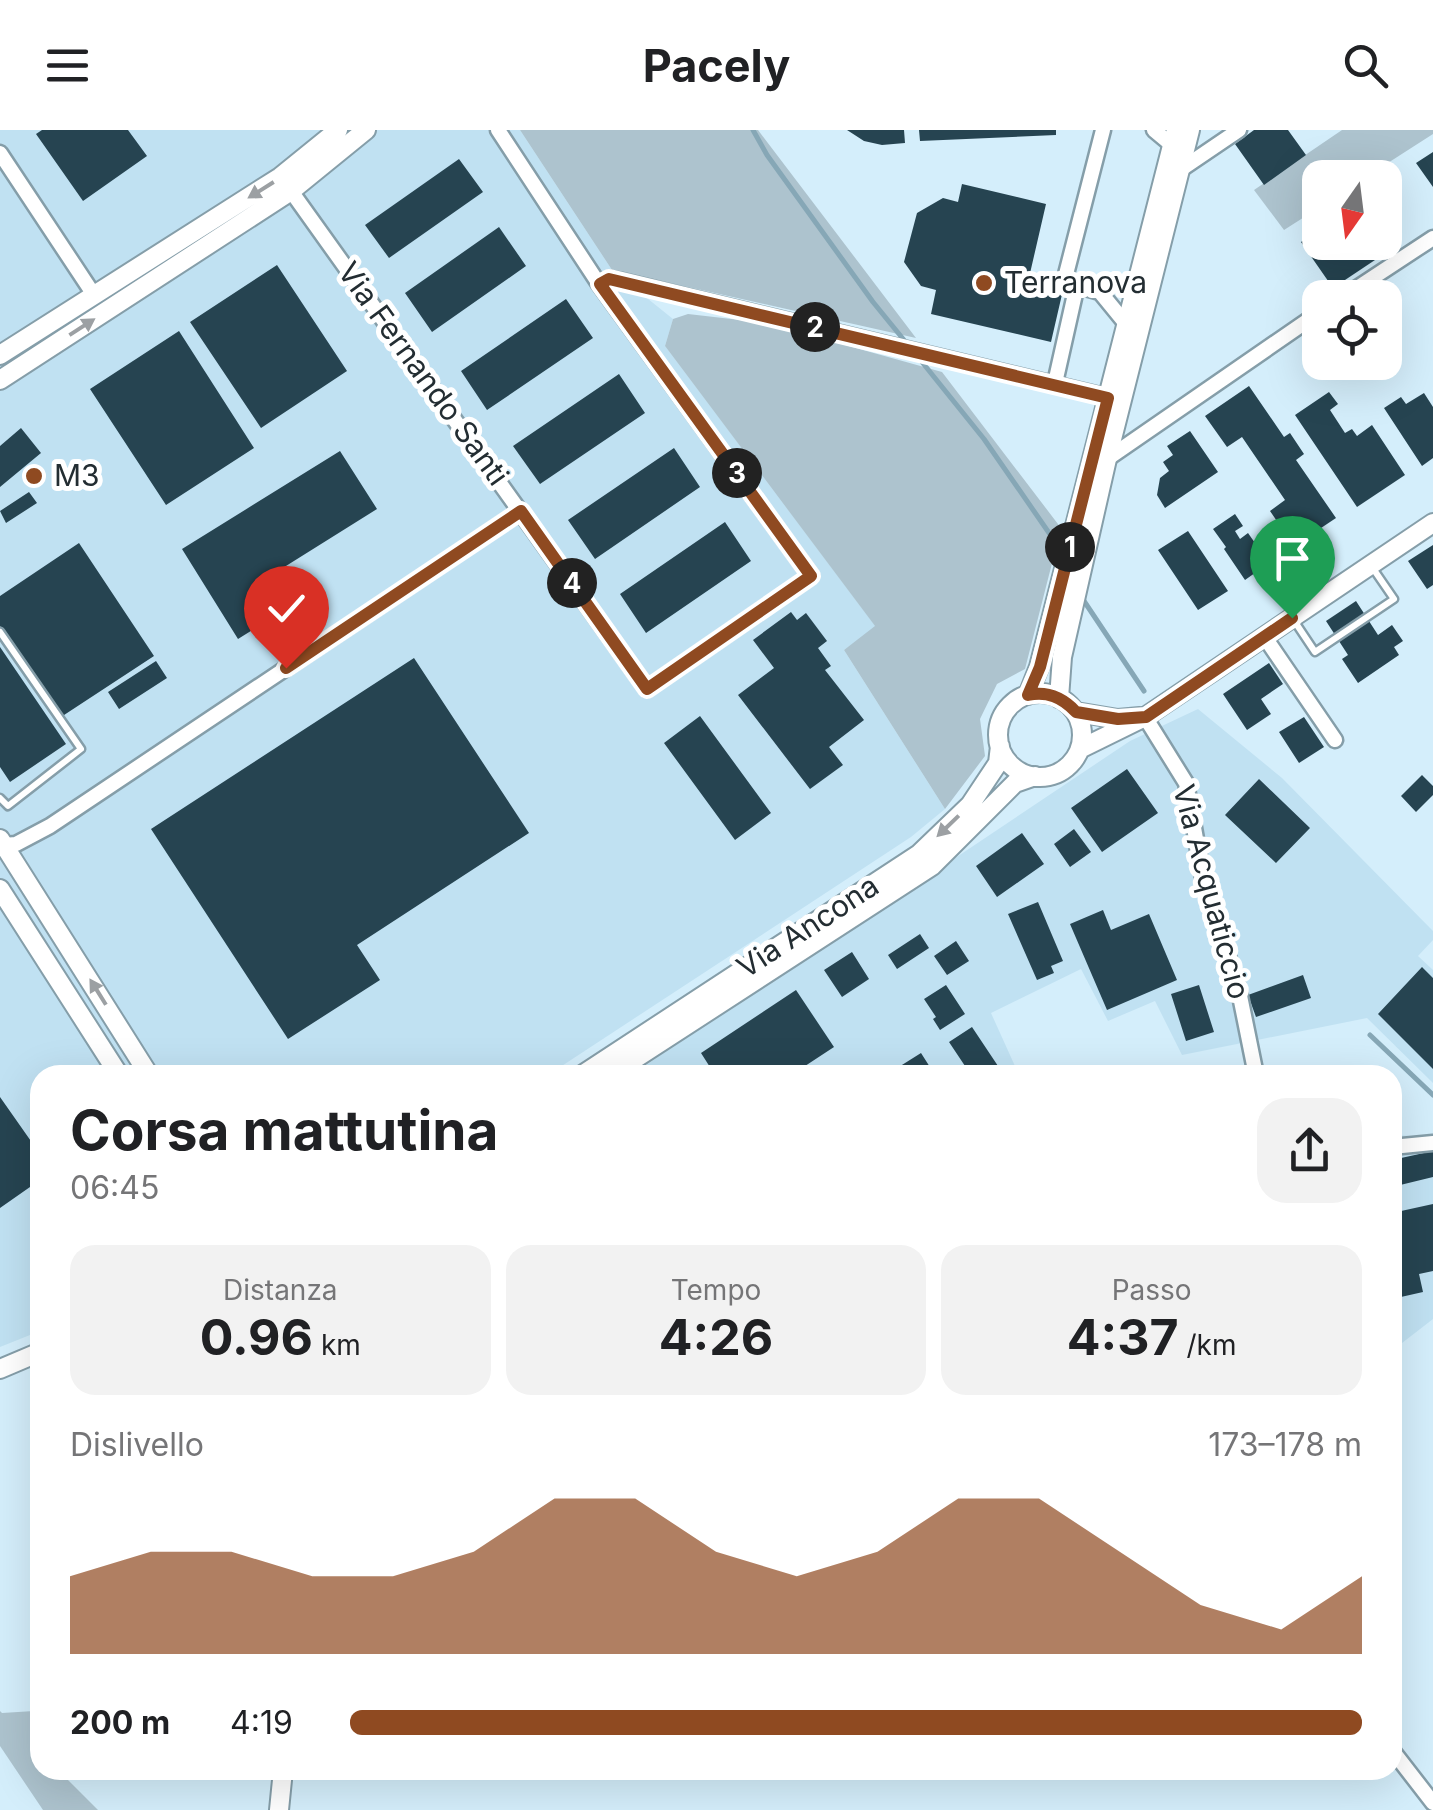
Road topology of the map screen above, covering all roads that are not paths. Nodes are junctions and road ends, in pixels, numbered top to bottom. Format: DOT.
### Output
graph roads {
  1 [pos="338,130"];
  2 [pos="366,130"];
  3 [pos="498,130"];
  4 [pos="1103,130"];
  5 [pos="1154,130"];
  6 [pos="1190,130"];
  7 [pos="1239,130"];
  8 [pos="1174,138"];
  9 [pos="0,153"];
  10 [pos="1180,170"];
  11 [pos="291,191"];
  12 [pos="1433,238"];
  13 [pos="1369,280"];
  14 [pos="600,284"];
  15 [pos="1077,285"];
  16 [pos="94,295"];
  17 [pos="1302,324"];
  18 [pos="1127,326"];
  19 [pos="0,354"];
  20 [pos="0,380"];
  21 [pos="1054,383"];
  22 [pos="1108,398"];
  23 [pos="1107,459"];
  24 [pos="521,511"];
  25 [pos="1433,523"];
  26 [pos="1371,565"];
  27 [pos="1292,618"];
  28 [pos="0,632"];
  29 [pos="1264,636"];
  30 [pos="1028,695"];
  31 [pos="1059,698"];
  32 [pos="1076,712"];
  33 [pos="1146,717"];
  34 [pos="1335,740"];
  35 [pos="1000,746"];
  36 [pos="1080,749"];
  37 [pos="1035,776"];
  38 [pos="0,798"];
  39 [pos="6,848"];
  40 [pos="0,888"];
  41 [pos="114,1065"];
  42 [pos="143,1065"];
  43 [pos="597,1065"];
  44 [pos="625,1065"];
  45 [pos="1254,1065"];
  46 [pos="1433,1143"];
  47 [pos="1402,1146"];
  48 [pos="30,1356"];
  49 [pos="0,1369"];
  50 [pos="1402,1760"];
  51 [pos="282,1780"];
  52 [pos="1428,1787"];
  53 [pos="1433,1803"];
  54 [pos="279,1810"];
  1 -- 16 [label="main road, one-way"];
  2 -- 11 [label="main road"];
  3 -- 14 [label="street"];
  4 -- 15 [label="street"];
  5 -- 8 [label="street"];
  6 -- 10 [label="main road"];
  7 -- 10 [label="street"];
  8 -- 18 [label="main road"];
  9 -- 16 [label="street"];
  10 -- 23 [label="main road"];
  20 -- 11 [label="main road, one-way"];
  11 -- 24 [label="street, Via Fernando Santi"];
  12 -- 13 [label="street"];
  14 -- 21 [label="street"];
  14 -- 24 [label="street, Via Fernando Santi"];
  15 -- 18 [label="street"];
  15 -- 21 [label="street"];
  16 -- 19 [label="main road"];
  17 -- 23 [label="street"];
  18 -- 22 [label="main road"];
  21 -- 22 [label="street"];
  22 -- 30 [label="main road"];
  23 -- 31 [label="main road"];
  24 -- 39 [label="street"];
  25 -- 26 [label="main road"];
  26 -- 27 [label="main road"];
  26 -- 27 [label="lane"];
  27 -- 29 [label="main road"];
  28 -- 38 [label="lane"];
  29 -- 33 [label="main road"];
  29 -- 34 [label="street"];
  30 -- 31 [label="main road"];
  30 -- 35 [label="main road"];
  31 -- 32 [label="main road"];
  32 -- 33 [label="main road"];
  32 -- 36 [label="main road"];
  33 -- 36 [label="main road"];
  33 -- 45 [label="street, Via Acquaticcio"];
  35 -- 37 [label="main road"];
  35 -- 43 [label="main road, Via Ancona, one-way"];
  36 -- 37 [label="main road"];
  37 -- 44 [label="main road, Via Ancona"];
  42 -- 39 [label="main road, one-way"];
  40 -- 41 [label="main road"];
  46 -- 47 [label="street"];
  48 -- 49 [label="main road"];
  50 -- 52 [label="street"];
  51 -- 54 [label="main road"];
  52 -- 53 [label="street"];
}
